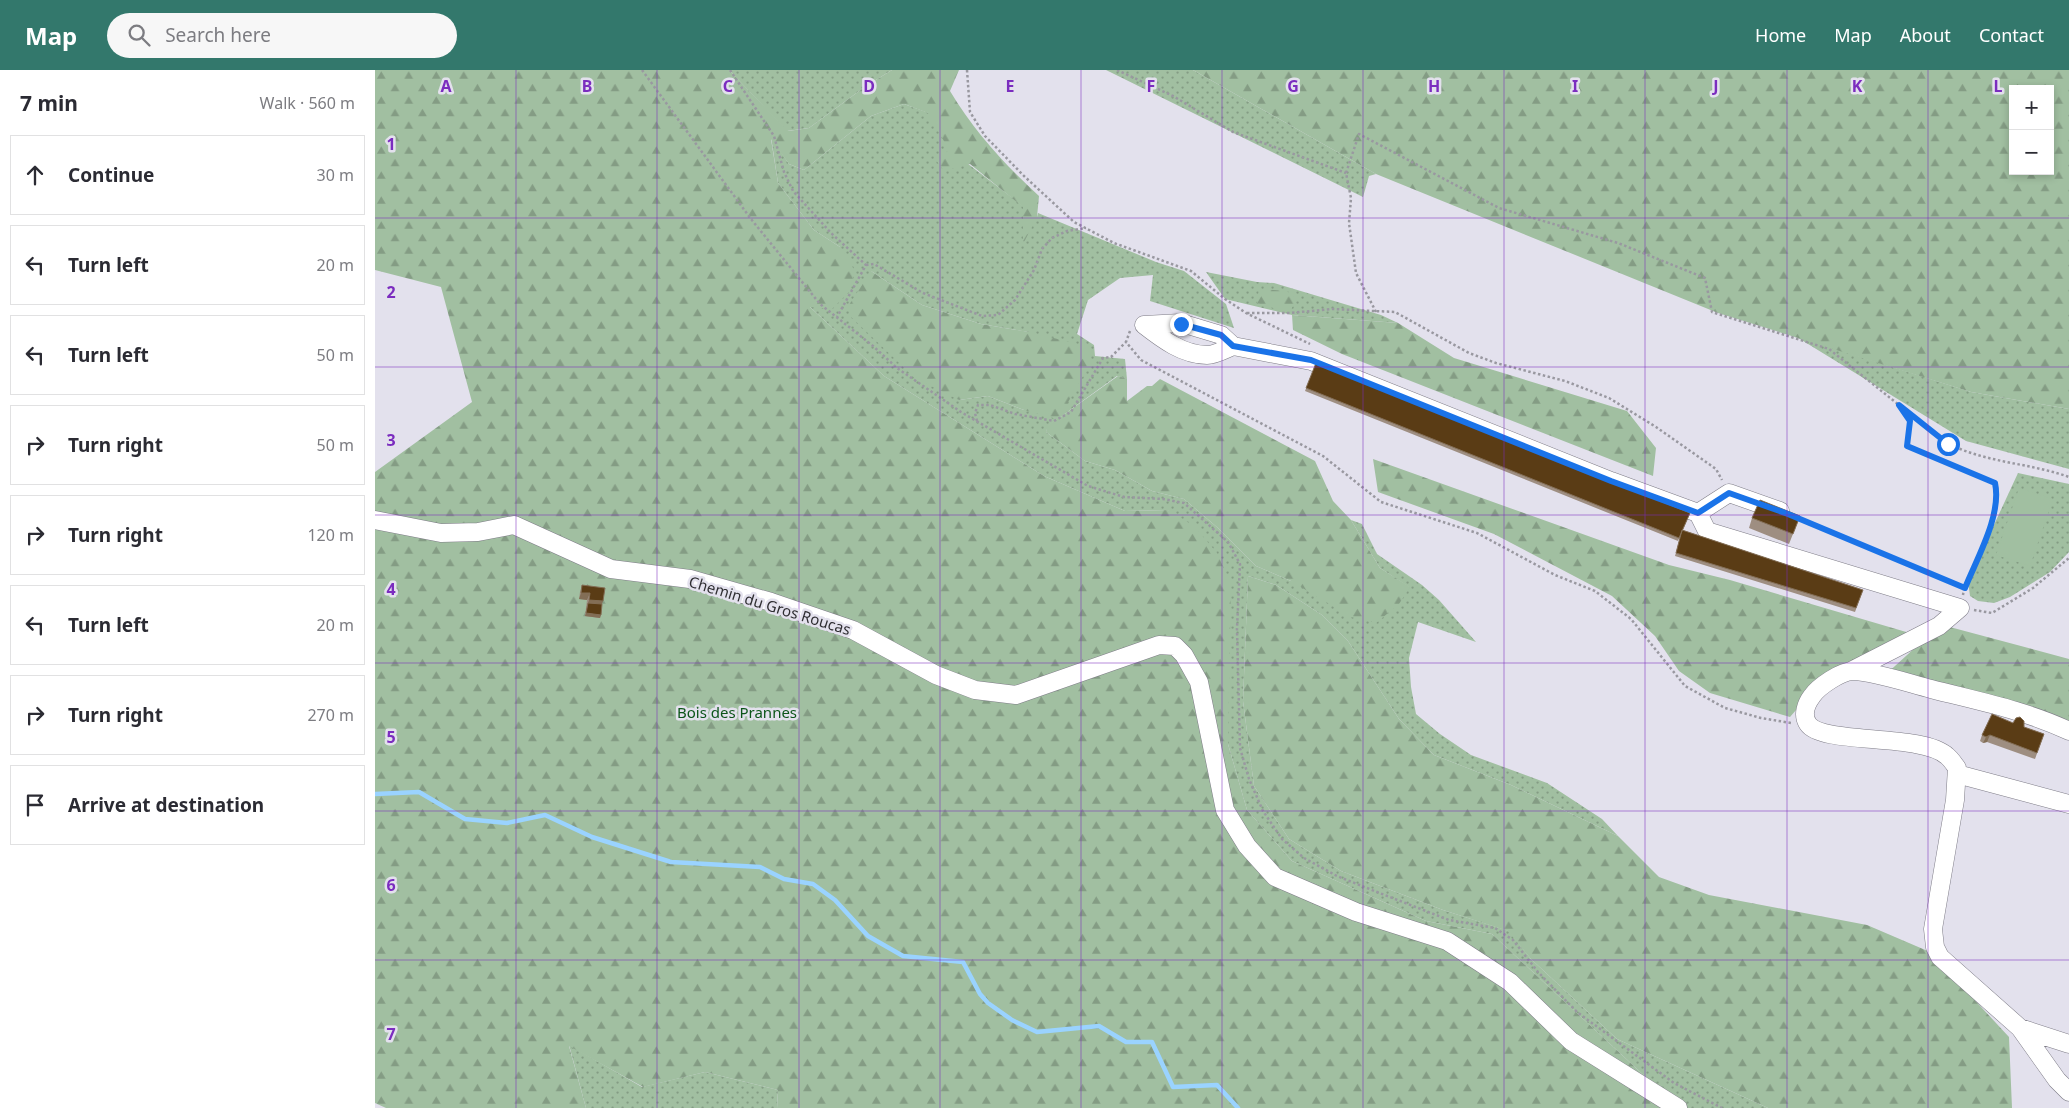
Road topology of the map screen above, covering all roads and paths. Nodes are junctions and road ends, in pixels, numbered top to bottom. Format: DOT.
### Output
graph roads {
  1 [pos="642,70"];
  2 [pos="730,70"];
  3 [pos="967,70"];
  4 [pos="1117,70"];
  5 [pos="1346,173"];
  6 [pos="1087,228"];
  7 [pos="866,265"];
  8 [pos="1376,312"];
  9 [pos="1246,313"];
  10 [pos="837,317"];
  11 [pos="1144,325"];
  12 [pos="1126,342"];
  13 [pos="1233,346"];
  14 [pos="1314,346"];
  15 [pos="1899,405"];
  16 [pos="977,421"];
  17 [pos="2069,476"];
  18 [pos="1729,493"];
  19 [pos="1698,513"];
  20 [pos="1788,514"];
  21 [pos="375,520"];
  22 [pos="2069,558"];
  23 [pos="1965,588"];
  24 [pos="1960,608"];
  25 [pos="1851,671"];
  26 [pos="1807,720"];
  27 [pos="2069,731"];
  28 [pos="1957,774"];
  29 [pos="2069,804"];
  30 [pos="2020,1028"];
  31 [pos="2069,1044"];
  32 [pos="2069,1092"];
  33 [pos="1678,1108"];
  34 [pos="1721,1108"];
  1 -- 10 [label="path"];
  2 -- 7 [label="path"];
  3 -- 6 [label="path"];
  4 -- 5 [label="path"];
  5 -- 8 [label="path"];
  5 -- 15 [label="path"];
  6 -- 7 [label="path"];
  6 -- 9 [label="path"];
  7 -- 10 [label="path"];
  8 -- 9 [label="path"];
  8 -- 18 [label="path"];
  9 -- 14 [label="path"];
  10 -- 16 [label="path"];
  11 -- 12 [label="path"];
  11 -- 13 [label="street"];
  11 -- 13 [label="street"];
  12 -- 16 [label="path"];
  12 -- 26 [label="path"];
  13 -- 19 [label="street"];
  15 -- 17 [label="path"];
  15 -- 23 [label="path"];
  16 -- 34 [label="path"];
  18 -- 19 [label="street"];
  18 -- 20 [label="street"];
  19 -- 24 [label="street"];
  20 -- 23 [label="path"];
  21 -- 33 [label="street, Chemin du Gros Roucas"];
  22 -- 24 [label="path"];
  23 -- 24 [label="path"];
  24 -- 25 [label="street"];
  25 -- 26 [label="street"];
  25 -- 27 [label="street"];
  26 -- 28 [label="street"];
  28 -- 29 [label="street"];
  28 -- 30 [label="street"];
  30 -- 31 [label="street"];
  30 -- 32 [label="street"];
}
